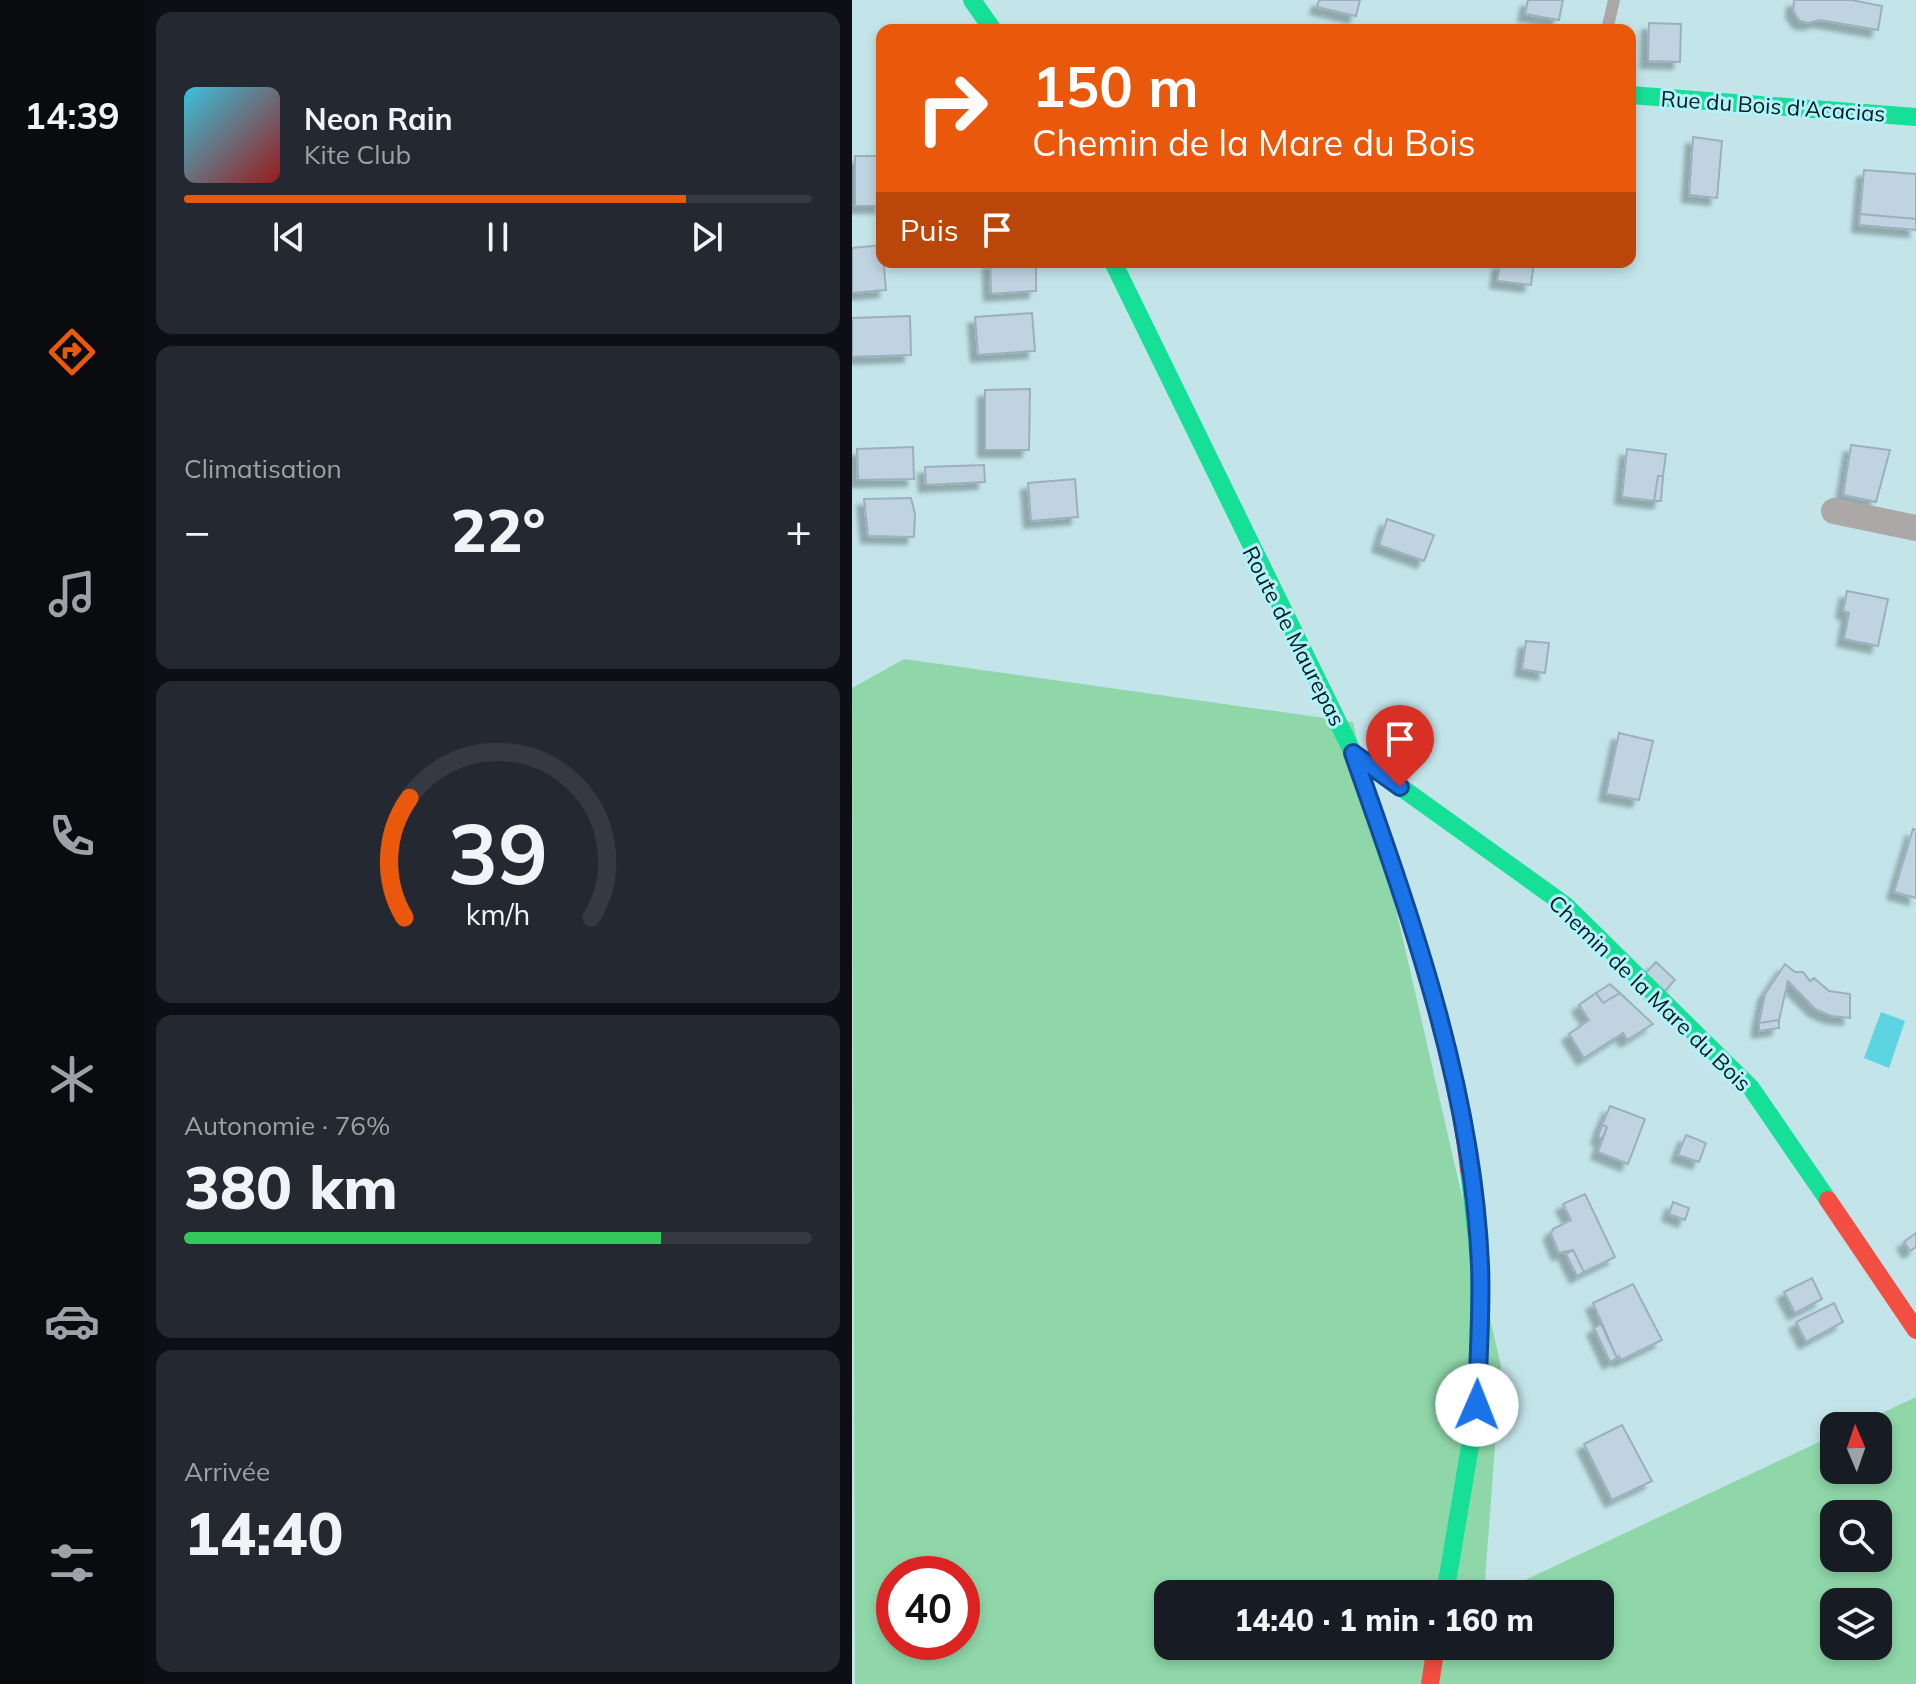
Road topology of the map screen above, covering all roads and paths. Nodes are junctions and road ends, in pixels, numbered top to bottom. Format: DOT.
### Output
graph roads {
  1 [pos="972,0"];
  2 [pos="1614,0"];
  3 [pos="989,24"];
  4 [pos="1608,24"];
  5 [pos="1636,95"];
  6 [pos="1916,117"];
  7 [pos="1116,268"];
  8 [pos="1834,511"];
  9 [pos="1916,528"];
  10 [pos="1353,753"];
  11 [pos="1916,1330"];
  12 [pos="1447,1580"];
  13 [pos="1434,1660"];
  14 [pos="1430,1684"];
  1 -- 3 [label="street"];
  2 -- 4 [label="lane"];
  5 -- 6 [label="street, Rue du Bois d'Acacias"];
  7 -- 10 [label="street, Route de Maurepas"];
  8 -- 9 [label="street"];
  10 -- 11 [label="street, Chemin de la Mare du Bois"];
  10 -- 12 [label="street, Route de Maurepas"];
  13 -- 14 [label="street"];
}
